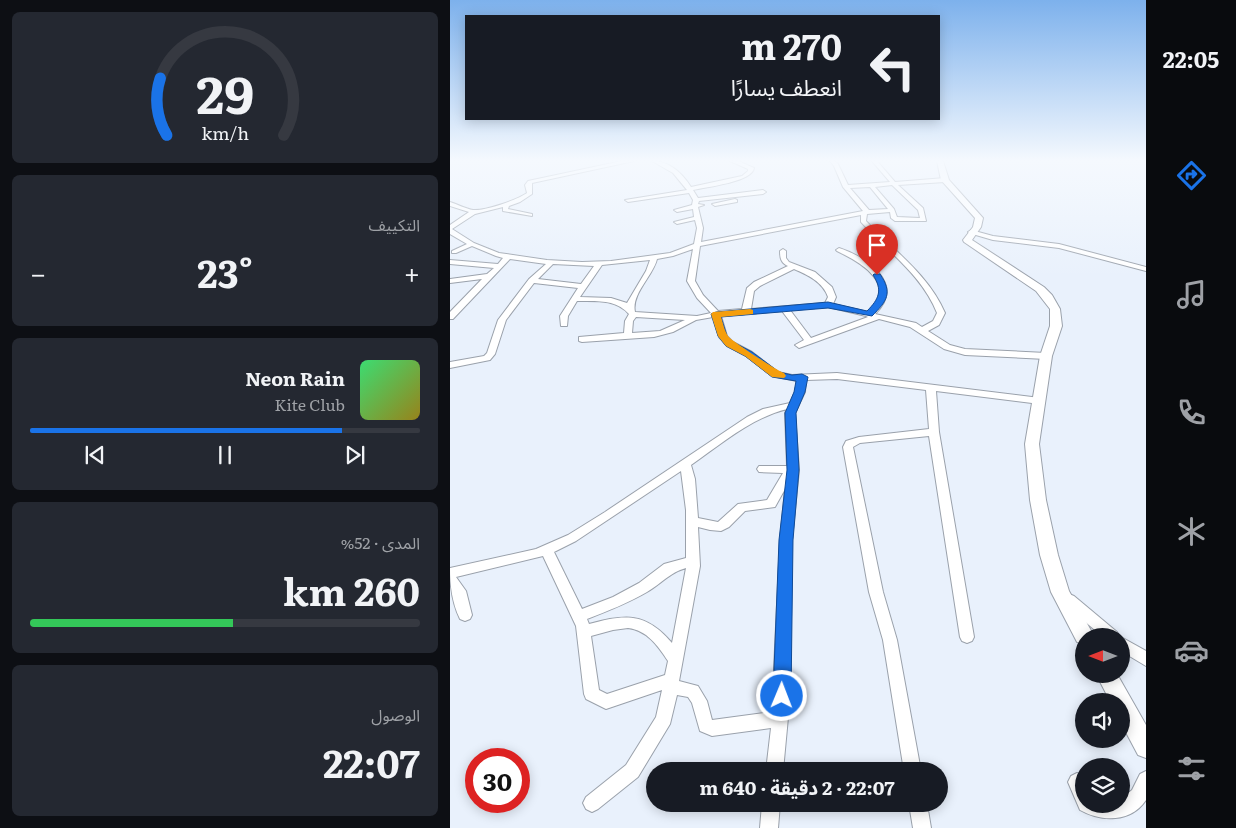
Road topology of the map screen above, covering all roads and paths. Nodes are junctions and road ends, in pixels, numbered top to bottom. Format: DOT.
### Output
graph roads {
  1 [pos="522,200"];
  2 [pos="694,200"];
  3 [pos="716,200"];
  4 [pos="856,200"];
  5 [pos="883,200"];
  6 [pos="910,200"];
  7 [pos="961,200"];
  8 [pos="735,201"];
  9 [pos="695,203"];
  10 [pos="450,204"];
  11 [pos="506,205"];
  12 [pos="677,210"];
  13 [pos="892,210"];
  14 [pos="475,212"];
  15 [pos="866,213"];
  16 [pos="530,215"];
  17 [pos="698,218"];
  18 [pos="450,219"];
  19 [pos="460,220"];
  20 [pos="676,222"];
  21 [pos="450,230"];
  22 [pos="971,232"];
  23 [pos="471,244"];
  24 [pos="698,245"];
  25 [pos="839,250"];
  26 [pos="784,251"];
  27 [pos="454,252"];
  28 [pos="509,256"];
  29 [pos="654,257"];
  30 [pos="450,262"];
  31 [pos="552,262"];
  32 [pos="600,263"];
  33 [pos="500,266"];
  34 [pos="794,266"];
  35 [pos="1146,270"];
  36 [pos="491,276"];
  37 [pos="450,281"];
  38 [pos="532,281"];
  39 [pos="582,286"];
  40 [pos="574,299"];
  41 [pos="828,305"];
  42 [pos="785,309"];
  43 [pos="631,312"];
  44 [pos="746,312"];
  45 [pos="716,314"];
  46 [pos="869,314"];
  47 [pos="450,317"];
  48 [pos="880,317"];
  49 [pos="695,318"];
  50 [pos="564,324"];
  51 [pos="924,330"];
  52 [pos="628,335"];
  53 [pos="582,339"];
  54 [pos="809,341"];
  55 [pos="799,345"];
  56 [pos="1046,356"];
  57 [pos="450,365"];
  58 [pos="802,377"];
  59 [pos="931,387"];
  60 [pos="1040,401"];
  61 [pos="793,405"];
  62 [pos="934,432"];
  63 [pos="685,464"];
  64 [pos="763,470"];
  65 [pos="793,470"];
  66 [pos="692,520"];
  67 [pos="546,549"];
  68 [pos="693,561"];
  69 [pos="450,573"];
  70 [pos="450,579"];
  71 [pos="1060,592"];
  72 [pos="465,615"];
  73 [pos="578,616"];
  74 [pos="1080,628"];
  75 [pos="1103,628"];
  76 [pos="584,632"];
  77 [pos="967,637"];
  78 [pos="1130,649"];
  79 [pos="676,659"];
  80 [pos="1146,659"];
  81 [pos="671,683"];
  82 [pos="1130,718"];
  83 [pos="780,719"];
  84 [pos="1146,747"];
  85 [pos="776,762"];
  86 [pos="910,762"];
  87 [pos="1146,780"];
  88 [pos="592,803"];
  89 [pos="1130,804"];
  90 [pos="771,812"];
  91 [pos="919,812"];
  92 [pos="769,828"];
  93 [pos="922,828"];
  1 -- 11 [label="street"];
  2 -- 9 [label="street"];
  3 -- 9 [label="street"];
  4 -- 15 [label="street"];
  5 -- 13 [label="street"];
  6 -- 13 [label="street"];
  7 -- 22 [label="main road"];
  8 -- 9 [label="street"];
  9 -- 12 [label="street"];
  9 -- 17 [label="street"];
  10 -- 14 [label="street"];
  11 -- 14 [label="street"];
  11 -- 16 [label="street"];
  13 -- 15 [label="street"];
  14 -- 19 [label="street"];
  15 -- 24 [label="street"];
  15 -- 51 [label="street"];
  17 -- 20 [label="street"];
  17 -- 24 [label="street"];
  18 -- 19 [label="street"];
  19 -- 21 [label="street"];
  21 -- 23 [label="street"];
  22 -- 35 [label="street"];
  22 -- 56 [label="main road"];
  23 -- 27 [label="street"];
  23 -- 28 [label="street"];
  24 -- 29 [label="street"];
  24 -- 45 [label="street"];
  25 -- 46 [label="street"];
  26 -- 34 [label="street"];
  28 -- 31 [label="street"];
  28 -- 33 [label="street"];
  29 -- 32 [label="street"];
  29 -- 43 [label="street"];
  30 -- 33 [label="street"];
  31 -- 32 [label="street"];
  31 -- 38 [label="street"];
  32 -- 39 [label="street"];
  33 -- 36 [label="street"];
  34 -- 41 [label="street"];
  34 -- 44 [label="street"];
  36 -- 37 [label="street"];
  36 -- 47 [label="street"];
  38 -- 39 [label="street"];
  38 -- 57 [label="street"];
  39 -- 40 [label="street"];
  40 -- 43 [label="street"];
  40 -- 50 [label="street"];
  41 -- 42 [label="street"];
  41 -- 46 [label="street"];
  42 -- 44 [label="street"];
  42 -- 54 [label="street"];
  43 -- 49 [label="street"];
  43 -- 52 [label="street"];
  44 -- 45 [label="street"];
  45 -- 49 [label="street"];
  45 -- 58 [label="street"];
  46 -- 48 [label="street"];
  48 -- 51 [label="street"];
  48 -- 54 [label="street"];
  49 -- 52 [label="street"];
  51 -- 56 [label="street"];
  52 -- 53 [label="street"];
  54 -- 55 [label="street"];
  56 -- 60 [label="main road"];
  58 -- 59 [label="street"];
  58 -- 61 [label="street"];
  59 -- 60 [label="street"];
  59 -- 62 [label="street"];
  60 -- 71 [label="main road"];
  61 -- 63 [label="street"];
  61 -- 65 [label="street"];
  62 -- 77 [label="street"];
  62 -- 86 [label="street"];
  63 -- 66 [label="street"];
  63 -- 67 [label="street"];
  64 -- 65 [label="street"];
  65 -- 66 [label="street"];
  65 -- 83 [label="street"];
  66 -- 68 [label="street"];
  67 -- 69 [label="street"];
  67 -- 73 [label="street"];
  68 -- 73 [label="street"];
  68 -- 79 [label="street"];
  70 -- 72 [label="street"];
  71 -- 74 [label="main road"];
  71 -- 75 [label="street"];
  73 -- 76 [label="street"];
  76 -- 79 [label="street"];
  76 -- 81 [label="street"];
  78 -- 80 [label="street"];
  79 -- 81 [label="street"];
  81 -- 83 [label="street"];
  81 -- 88 [label="street"];
  82 -- 84 [label="main road"];
  83 -- 85 [label="street"];
  87 -- 89 [label="street"];
  90 -- 92 [label="street"];
  91 -- 93 [label="street"];
}
